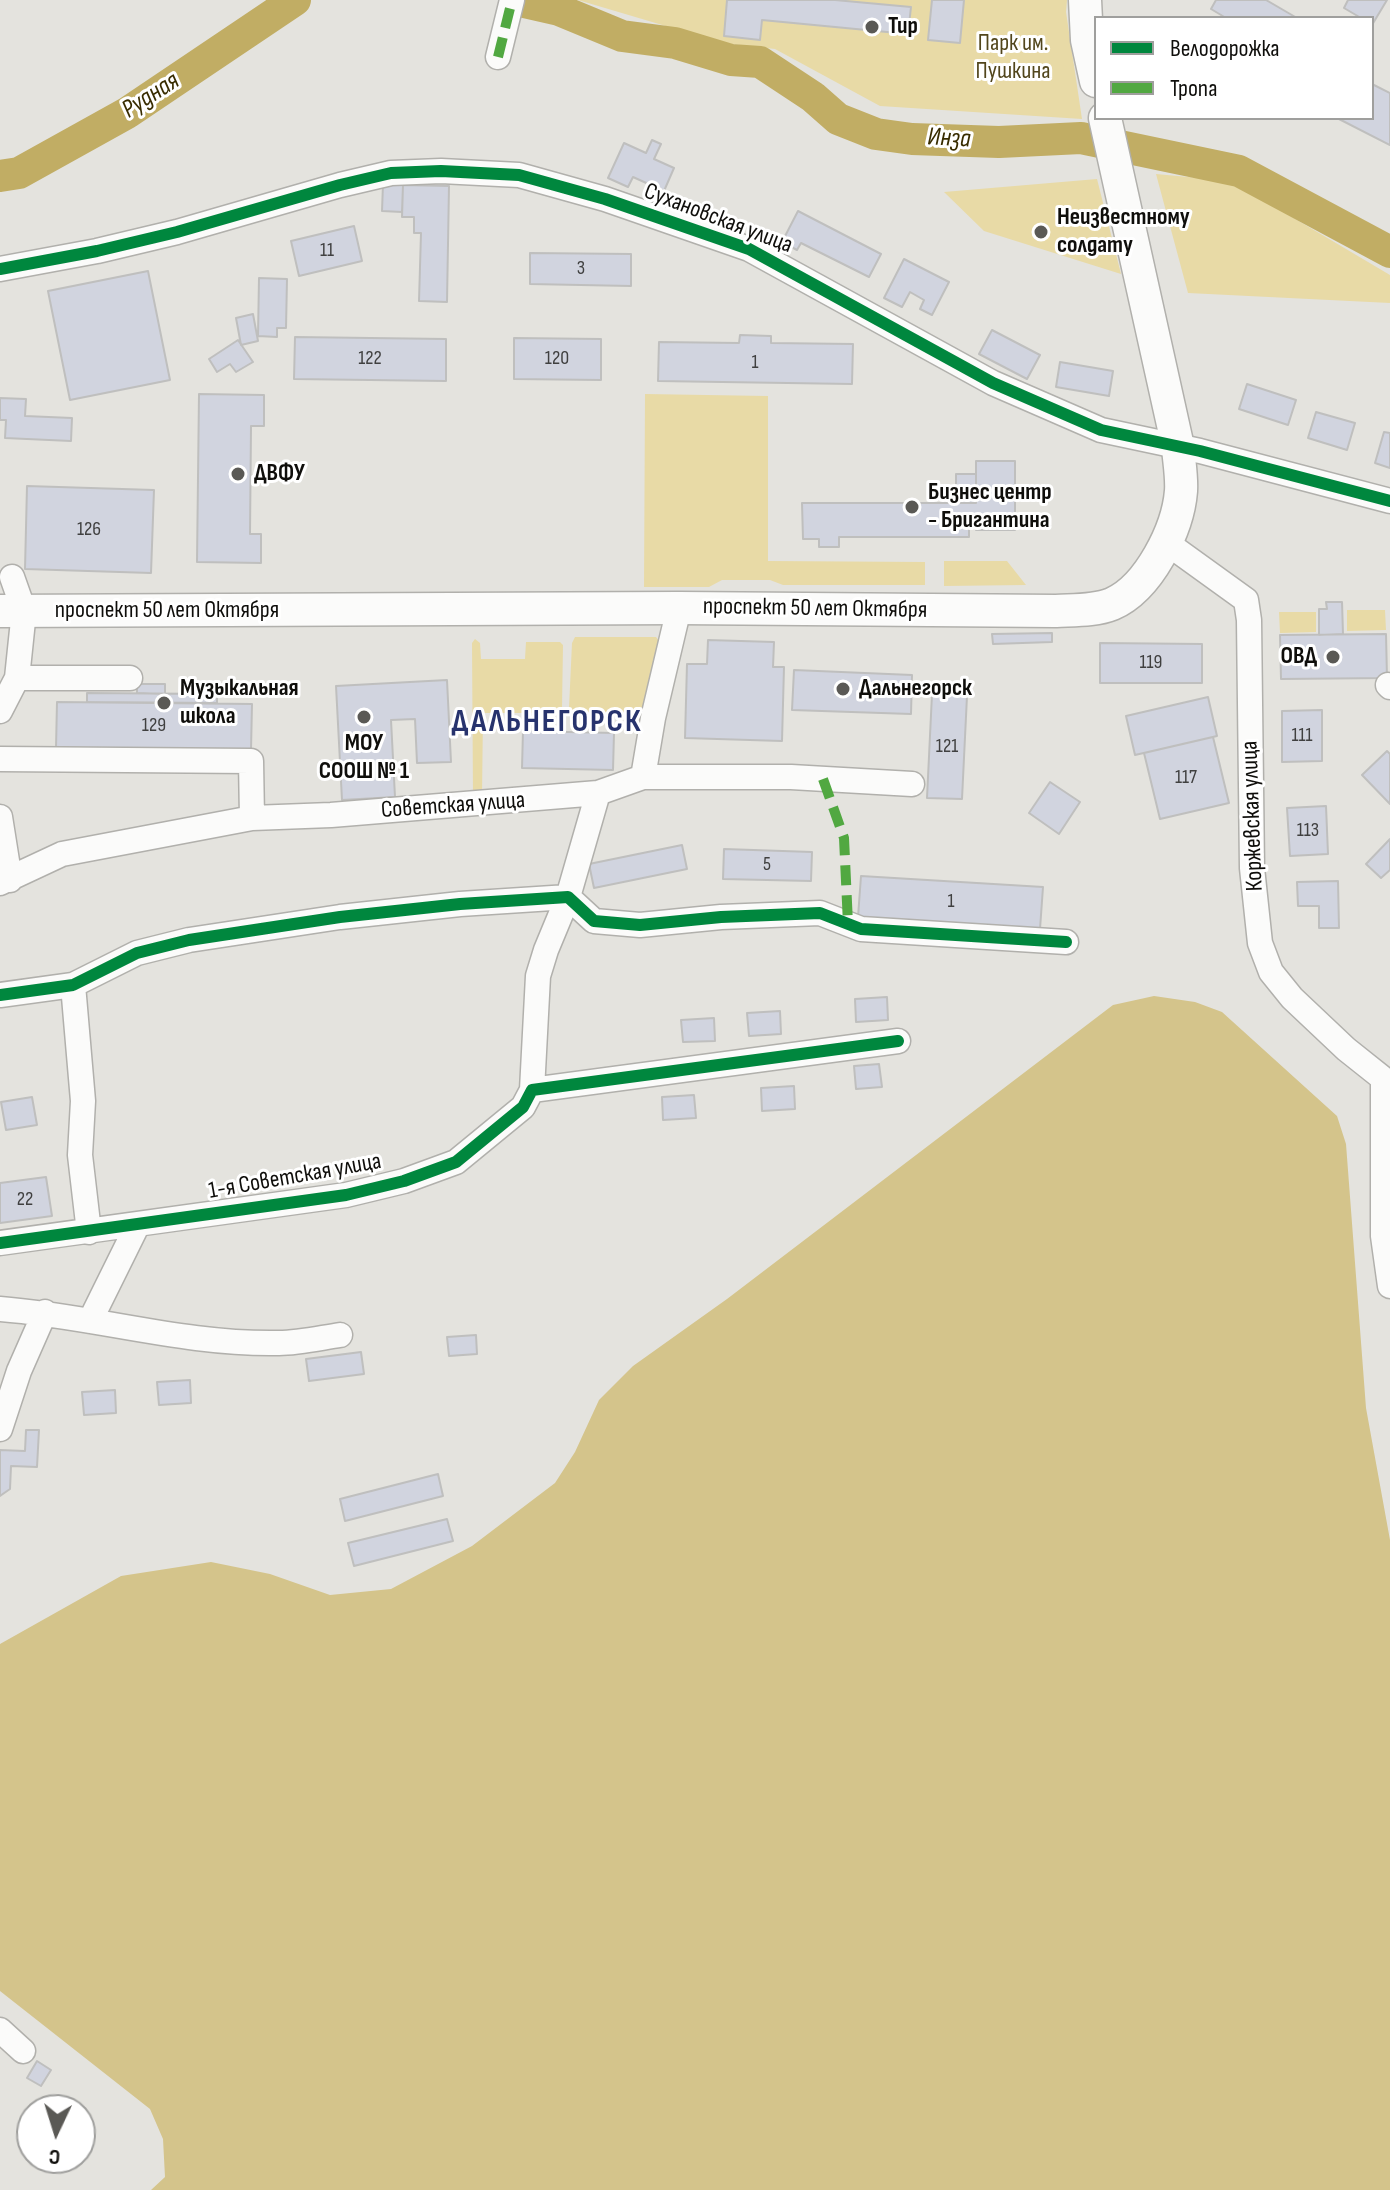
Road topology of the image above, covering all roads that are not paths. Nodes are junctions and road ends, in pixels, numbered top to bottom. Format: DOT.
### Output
graph roads {
  1 [pos="512,0"];
  2 [pos="1085,0"];
  3 [pos="498,57"];
  4 [pos="1094,72"];
  5 [pos="1105,120"];
  6 [pos="0,269"];
  7 [pos="1178,447"];
  8 [pos="1390,501"];
  9 [pos="1167,543"];
  10 [pos="12,577"];
  11 [pos="679,608"];
  12 [pos="12,611"];
  13 [pos="17,678"];
  14 [pos="130,678"];
  15 [pos="0,711"];
  16 [pos="0,759"];
  17 [pos="643,777"];
  18 [pos="912,784"];
  19 [pos="598,793"];
  20 [pos="0,817"];
  21 [pos="252,818"];
  22 [pos="5,881"];
  23 [pos="568,897"];
  24 [pos="1066,942"];
  25 [pos="73,985"];
  26 [pos="0,995"];
  27 [pos="898,1041"];
  28 [pos="1387,1082"];
  29 [pos="532,1090"];
  30 [pos="137,1226"];
  31 [pos="89,1232"];
  32 [pos="0,1243"];
  33 [pos="1390,1286"];
  34 [pos="0,1309"];
  35 [pos="45,1312"];
  36 [pos="90,1321"];
  37 [pos="340,1335"];
  38 [pos="0,1429"];
  39 [pos="0,2030"];
  40 [pos="23,2051"];
  1 -- 3 [label="street"];
  2 -- 4 [label="main road"];
  5 -- 7 [label="main road, проспект 50 лет Октября"];
  6 -- 7 [label="street, Сухановская улица"];
  7 -- 8 [label="street, Сухановская улица"];
  7 -- 9 [label="main road, проспект 50 лет Октября"];
  9 -- 11 [label="main road, проспект 50 лет Октября"];
  9 -- 28 [label="street, Коржевская улица"];
  10 -- 12 [label="street"];
  11 -- 12 [label="main road, проспект 50 лет Октября"];
  11 -- 17 [label="street"];
  12 -- 13 [label="street"];
  13 -- 14 [label="street"];
  13 -- 15 [label="street"];
  16 -- 21 [label="street"];
  17 -- 18 [label="street, Советская улица"];
  17 -- 19 [label="street, Советская улица"];
  19 -- 21 [label="street, Советская улица"];
  19 -- 23 [label="street"];
  20 -- 22 [label="street"];
  21 -- 22 [label="street, Советская улица"];
  23 -- 24 [label="street"];
  23 -- 25 [label="street"];
  23 -- 29 [label="street"];
  25 -- 26 [label="street"];
  25 -- 31 [label="street"];
  27 -- 29 [label="street"];
  28 -- 33 [label="street, Коржевская улица"];
  29 -- 30 [label="street, 1-я Советская улица"];
  30 -- 31 [label="street, 1-я Советская улица"];
  30 -- 36 [label="street"];
  31 -- 32 [label="street, 1-я Советская улица"];
  34 -- 35 [label="street"];
  35 -- 36 [label="street"];
  35 -- 38 [label="street"];
  36 -- 37 [label="street"];
  39 -- 40 [label="street"];
}
